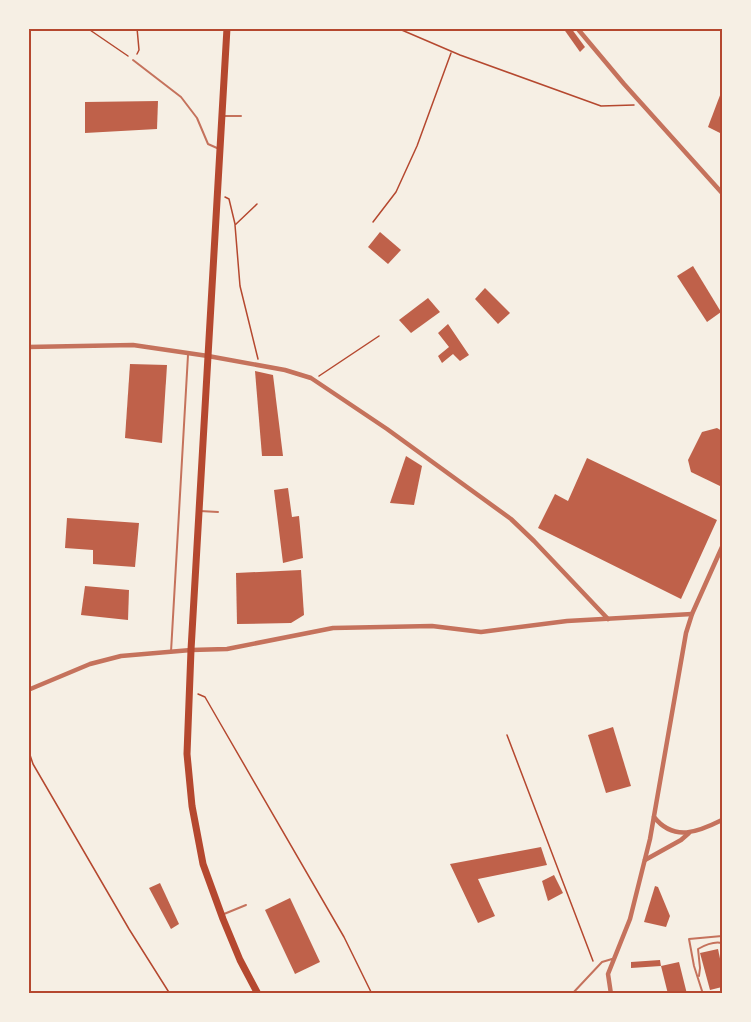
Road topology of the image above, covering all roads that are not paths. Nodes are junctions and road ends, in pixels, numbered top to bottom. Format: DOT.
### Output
graph roads {
  1 [pos="227,28"];
  2 [pos="577,28"];
  3 [pos="133,60"];
  4 [pos="222,116"];
  5 [pos="241,116"];
  6 [pos="220,149"];
  7 [pos="723,193"];
  8 [pos="28,347"];
  9 [pos="188,353"];
  10 [pos="208,356"];
  11 [pos="199,511"];
  12 [pos="218,512"];
  13 [pos="723,547"];
  14 [pos="692,614"];
  15 [pos="608,619"];
  16 [pos="191,650"];
  17 [pos="171,652"];
  18 [pos="28,690"];
  19 [pos="654,817"];
  20 [pos="723,820"];
  21 [pos="689,833"];
  22 [pos="643,862"];
  23 [pos="246,905"];
  24 [pos="221,915"];
  25 [pos="723,936"];
  26 [pos="723,943"];
  27 [pos="613,958"];
  28 [pos="699,978"];
  29 [pos="258,993"];
  30 [pos="572,993"];
  31 [pos="611,993"];
  32 [pos="703,993"];
  1 -- 4 [label="main road"];
  2 -- 7 [label="street"];
  3 -- 6 [label="lane"];
  4 -- 5 [label="lane"];
  4 -- 6 [label="main road"];
  6 -- 10 [label="main road"];
  8 -- 9 [label="street"];
  9 -- 10 [label="street"];
  9 -- 17 [label="lane"];
  10 -- 11 [label="main road"];
  10 -- 15 [label="street"];
  11 -- 12 [label="lane"];
  11 -- 16 [label="main road"];
  13 -- 14 [label="street"];
  14 -- 15 [label="street"];
  14 -- 19 [label="street"];
  15 -- 16 [label="street"];
  16 -- 17 [label="street"];
  16 -- 24 [label="main road"];
  17 -- 18 [label="street"];
  19 -- 21 [label="street"];
  19 -- 22 [label="street"];
  20 -- 21 [label="street"];
  21 -- 22 [label="street"];
  22 -- 27 [label="street"];
  23 -- 24 [label="lane"];
  24 -- 29 [label="main road"];
  25 -- 28 [label="lane"];
  26 -- 28 [label="lane"];
  27 -- 30 [label="lane"];
  27 -- 31 [label="street"];
  28 -- 32 [label="lane"];
}
